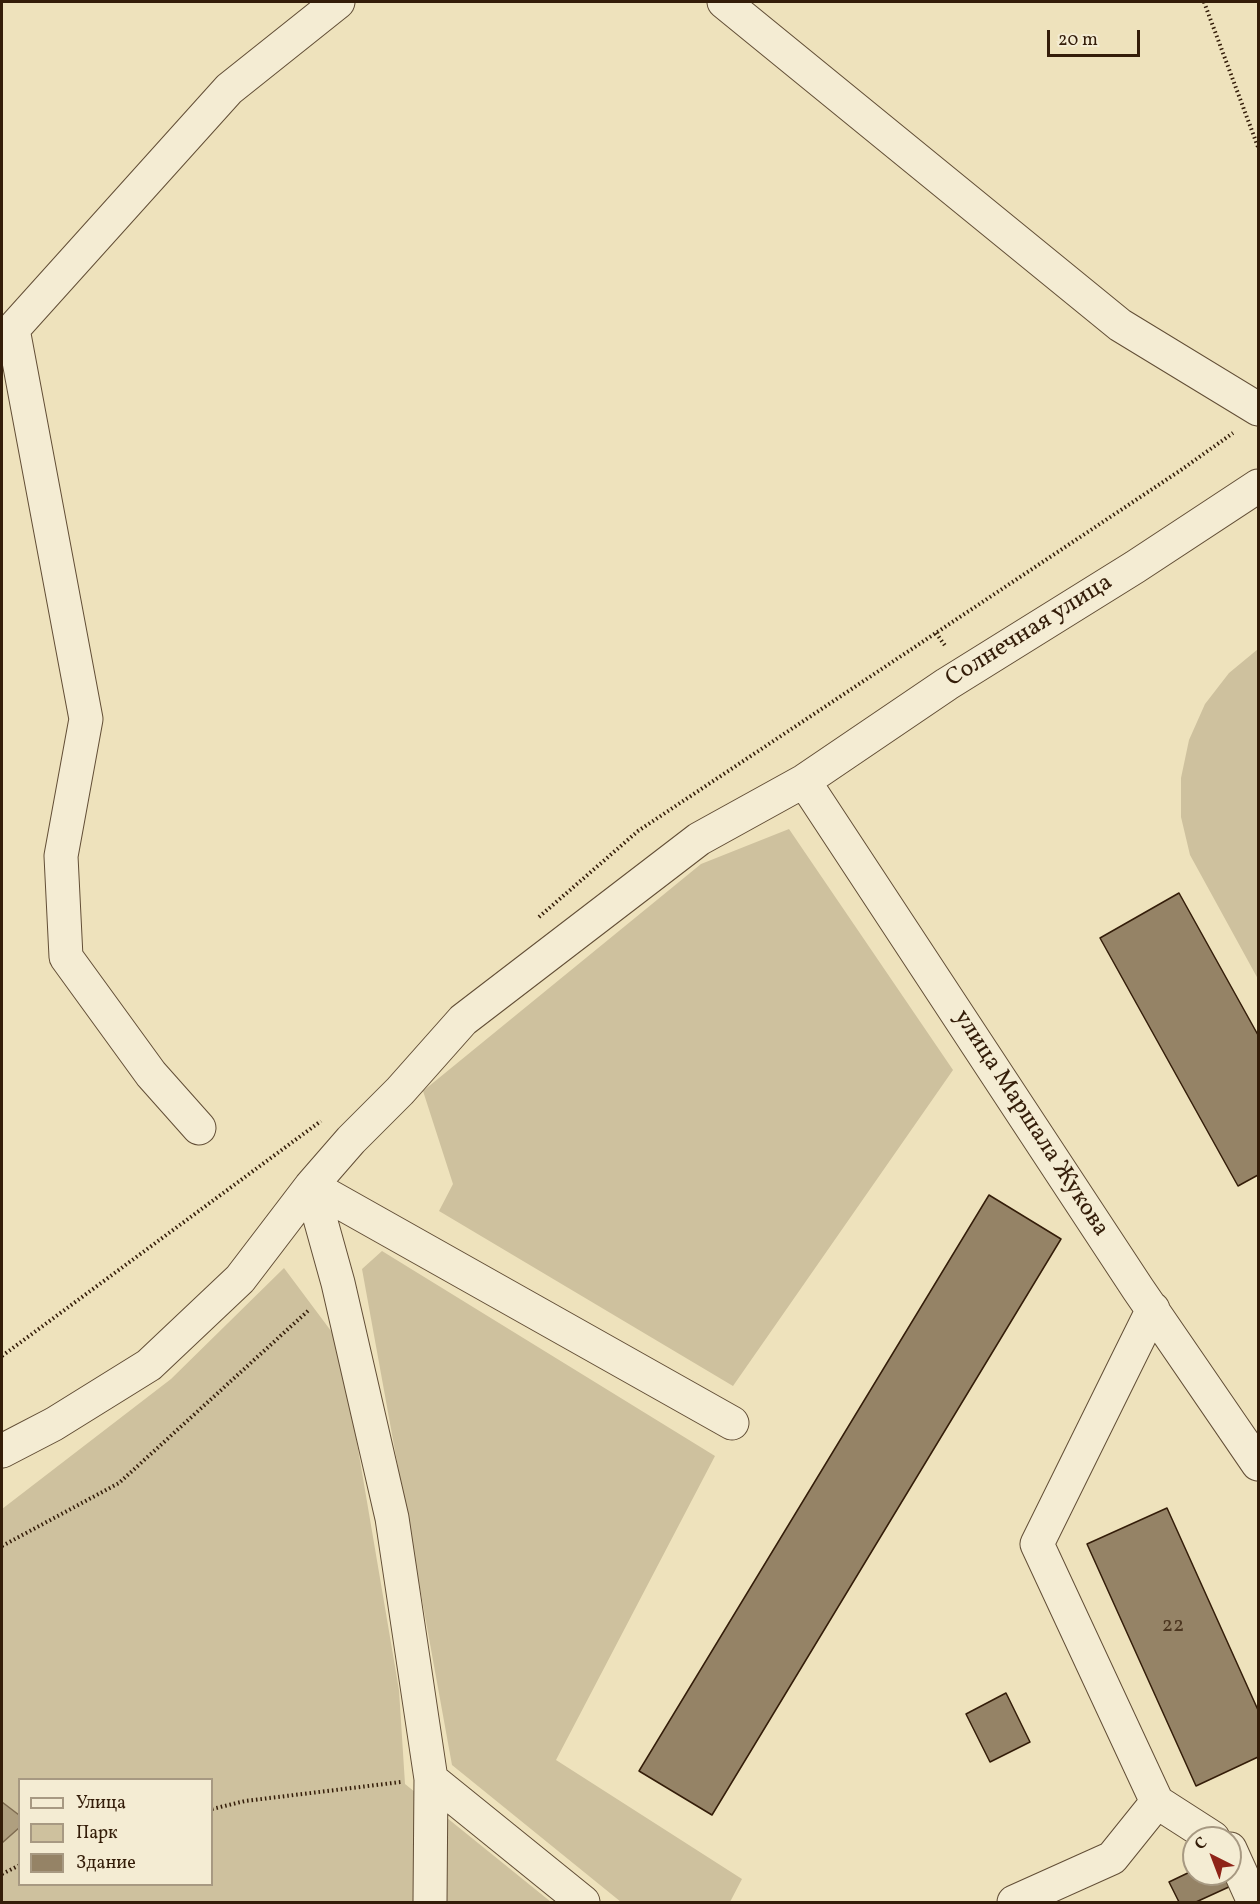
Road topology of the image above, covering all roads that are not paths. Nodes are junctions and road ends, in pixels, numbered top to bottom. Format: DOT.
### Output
graph roads {
  1 [pos="339,2"];
  2 [pos="724,2"];
  3 [pos="1258,408"];
  4 [pos="1258,486"];
  5 [pos="804,781"];
  6 [pos="199,1128"];
  7 [pos="311,1186"];
  8 [pos="1153,1309"];
  9 [pos="732,1424"];
  10 [pos="2,1451"];
  11 [pos="1258,1464"];
  12 [pos="431,1779"];
  13 [pos="1157,1802"];
  14 [pos="1194,1826"];
  15 [pos="1242,1876"];
  16 [pos="430,1902"];
  17 [pos="583,1902"];
  18 [pos="1014,1902"];
  19 [pos="1254,1902"];
  1 -- 6 [label="street"];
  2 -- 3 [label="street"];
  4 -- 5 [label="street, Солнечная улица"];
  5 -- 7 [label="street, Солнечная улица"];
  5 -- 8 [label="street, улица Маршала Жукова"];
  7 -- 9 [label="street"];
  7 -- 10 [label="street, Солнечная улица"];
  7 -- 12 [label="street"];
  8 -- 11 [label="street, улица Маршала Жукова"];
  8 -- 13 [label="street"];
  12 -- 16 [label="street"];
  12 -- 17 [label="street"];
  13 -- 14 [label="street"];
  13 -- 18 [label="street"];
  15 -- 19 [label="street"];
}
